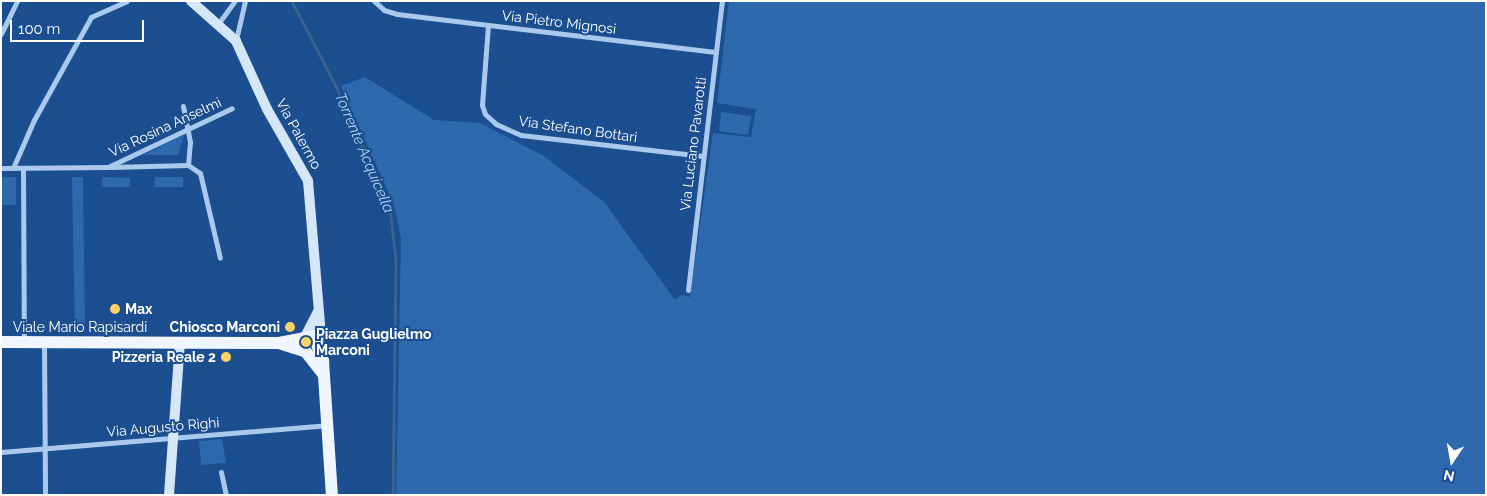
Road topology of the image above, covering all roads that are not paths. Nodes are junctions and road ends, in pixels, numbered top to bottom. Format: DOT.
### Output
graph roads {
  1 [pos="17,1"];
  2 [pos="127,1"];
  3 [pos="191,1"];
  4 [pos="235,1"];
  5 [pos="245,1"];
  6 [pos="374,1"];
  7 [pos="722,1"];
  8 [pos="218,24"];
  9 [pos="488,24"];
  10 [pos="1,34"];
  11 [pos="236,41"];
  12 [pos="716,52"];
  13 [pos="183,106"];
  14 [pos="232,108"];
  15 [pos="188,129"];
  16 [pos="703,156"];
  17 [pos="188,165"];
  18 [pos="108,167"];
  19 [pos="1,168"];
  20 [pos="13,168"];
  21 [pos="24,168"];
  22 [pos="220,258"];
  23 [pos="688,290"];
  24 [pos="319,307"];
  25 [pos="304,336"];
  26 [pos="1,342"];
  27 [pos="24,342"];
  28 [pos="44,342"];
  29 [pos="180,342"];
  30 [pos="279,343"];
  31 [pos="318,345"];
  32 [pos="305,352"];
  33 [pos="324,376"];
  34 [pos="327,424"];
  35 [pos="174,437"];
  36 [pos="46,449"];
  37 [pos="1,452"];
  38 [pos="221,472"];
  39 [pos="45,495"];
  40 [pos="169,495"];
  41 [pos="226,495"];
  42 [pos="332,495"];
  1 -- 10 [label="street"];
  2 -- 20 [label="street"];
  3 -- 8 [label="main road, Via Palermo"];
  4 -- 8 [label="street"];
  5 -- 11 [label="street"];
  6 -- 9 [label="street, Via Pietro Mignosi"];
  7 -- 12 [label="street, Via Luciano Pavarotti"];
  8 -- 11 [label="main road, Via Palermo"];
  9 -- 12 [label="street, Via Pietro Mignosi"];
  9 -- 16 [label="street, Via Stefano Bottari"];
  11 -- 24 [label="main road, Via Palermo"];
  12 -- 16 [label="street, Via Luciano Pavarotti"];
  13 -- 15 [label="street"];
  14 -- 15 [label="street, Via Rosina Anselmi"];
  15 -- 17 [label="street"];
  15 -- 18 [label="street, Via Rosina Anselmi"];
  16 -- 23 [label="street, Via Luciano Pavarotti"];
  17 -- 18 [label="street, Via Rosina Anselmi"];
  17 -- 22 [label="street"];
  18 -- 21 [label="street, Via Rosina Anselmi"];
  19 -- 20 [label="street, Via Rosina Anselmi"];
  20 -- 21 [label="street, Via Rosina Anselmi"];
  21 -- 27 [label="street"];
  24 -- 25 [label="main road"];
  24 -- 31 [label="main road, Via Palermo"];
  25 -- 30 [label="main road"];
  25 -- 31 [label="main road"];
  25 -- 32 [label="main road"];
  26 -- 27 [label="main road, Viale Mario Rapisardi"];
  27 -- 28 [label="main road, Viale Mario Rapisardi"];
  28 -- 29 [label="main road, Viale Mario Rapisardi"];
  28 -- 36 [label="street"];
  29 -- 30 [label="main road, Viale Mario Rapisardi"];
  29 -- 35 [label="main road"];
  30 -- 32 [label="main road"];
  31 -- 32 [label="main road"];
  31 -- 33 [label="main road"];
  32 -- 33 [label="main road"];
  33 -- 34 [label="main road"];
  34 -- 35 [label="street, Via Augusto Righi"];
  34 -- 42 [label="main road"];
  35 -- 36 [label="street, Via Augusto Righi"];
  35 -- 40 [label="main road"];
  36 -- 37 [label="street, Via Augusto Righi"];
  36 -- 39 [label="street"];
  38 -- 41 [label="street"];
}
